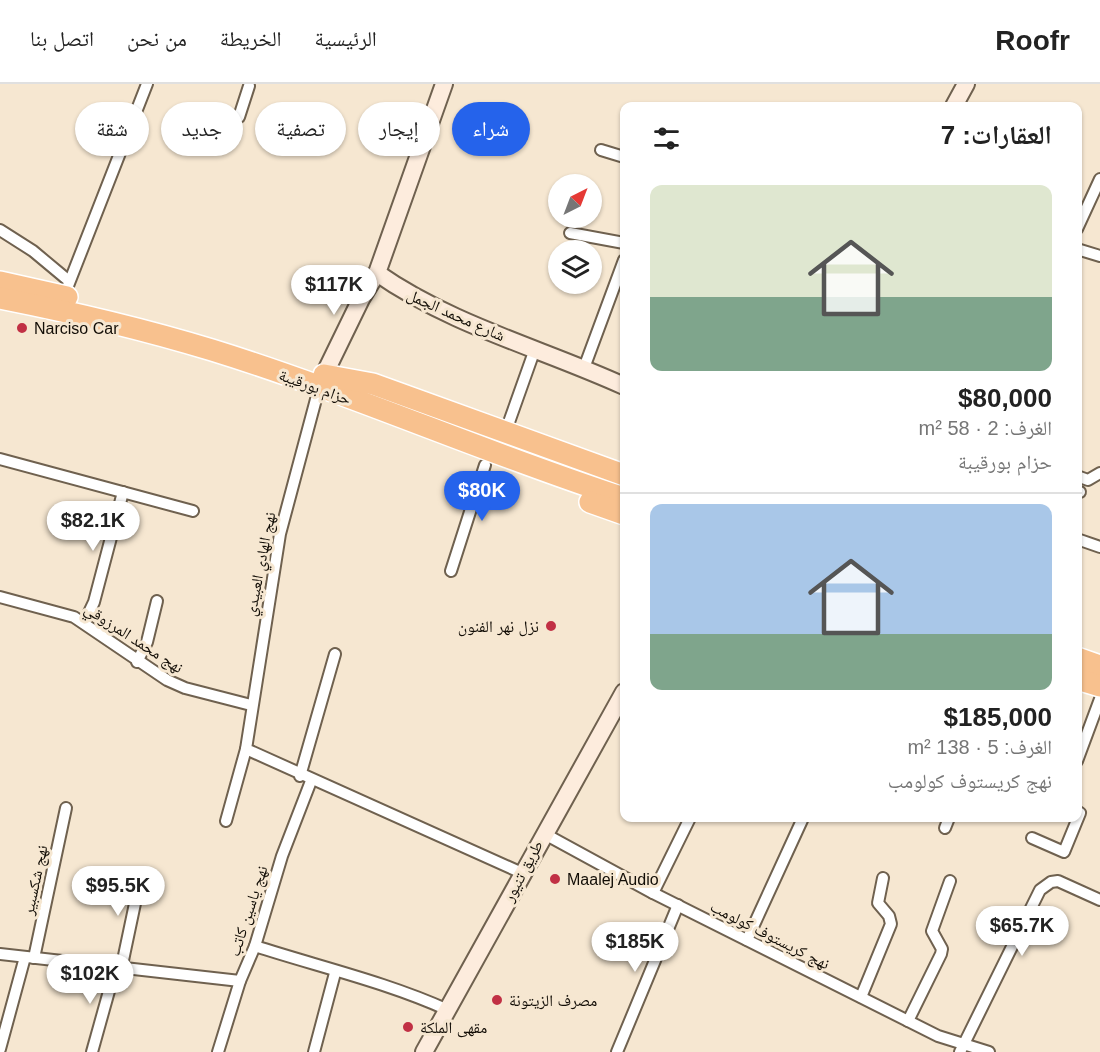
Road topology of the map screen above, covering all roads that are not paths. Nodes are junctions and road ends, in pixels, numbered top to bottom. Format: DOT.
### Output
graph roads {
  1 [pos="147,84"];
  2 [pos="444,84"];
  3 [pos="966,84"];
  4 [pos="249,86"];
  5 [pos="956,102"];
  6 [pos="243,105"];
  7 [pos="601,150"];
  8 [pos="620,156"];
  9 [pos="1100,179"];
  10 [pos="1082,218"];
  11 [pos="0,230"];
  12 [pos="570,233"];
  13 [pos="620,242"];
  14 [pos="1082,251"];
  15 [pos="1100,256"];
  16 [pos="620,271"];
  17 [pos="377,273"];
  18 [pos="0,282"];
  19 [pos="66,288"];
  20 [pos="0,298"];
  21 [pos="535,349"];
  22 [pos="584,368"];
  23 [pos="322,381"];
  24 [pos="620,384"];
  25 [pos="508,425"];
  26 [pos="0,459"];
  27 [pos="531,460"];
  28 [pos="485,465"];
  29 [pos="1100,473"];
  30 [pos="620,474"];
  31 [pos="1082,478"];
  32 [pos="620,482"];
  33 [pos="123,492"];
  34 [pos="620,496"];
  35 [pos="193,511"];
  36 [pos="620,513"];
  37 [pos="1082,541"];
  38 [pos="1100,547"];
  39 [pos="451,571"];
  40 [pos="0,597"];
  41 [pos="157,602"];
  42 [pos="84,623"];
  43 [pos="335,654"];
  44 [pos="1082,660"];
  45 [pos="137,662"];
  46 [pos="1100,666"];
  47 [pos="1082,667"];
  48 [pos="1100,672"];
  49 [pos="1082,681"];
  50 [pos="1100,686"];
  51 [pos="1082,692"];
  52 [pos="620,699"];
  53 [pos="1100,699"];
  54 [pos="251,705"];
  55 [pos="1098,706"];
  56 [pos="1082,748"];
  57 [pos="246,749"];
  58 [pos="300,776"];
  59 [pos="311,781"];
  60 [pos="66,808"];
  61 [pos="226,821"];
  62 [pos="688,822"];
  63 [pos="801,822"];
  64 [pos="1076,822"];
  65 [pos="543,833"];
  66 [pos="1032,838"];
  67 [pos="522,873"];
  68 [pos="141,875"];
  69 [pos="883,878"];
  70 [pos="950,881"];
  71 [pos="653,893"];
  72 [pos="1100,900"];
  73 [pos="678,905"];
  74 [pos="747,940"];
  75 [pos="255,946"];
  76 [pos="0,954"];
  77 [pos="30,957"];
  78 [pos="119,966"];
  79 [pos="335,972"];
  80 [pos="240,981"];
  81 [pos="861,997"];
  82 [pos="448,1010"];
  83 [pos="908,1021"];
  84 [pos="0,1048"];
  85 [pos="962,1048"];
  86 [pos="92,1052"];
  87 [pos="218,1052"];
  88 [pos="314,1052"];
  89 [pos="424,1052"];
  90 [pos="617,1052"];
  91 [pos="989,1052"];
  1 -- 19 [label="street"];
  2 -- 17 [label="street"];
  3 -- 5 [label="street"];
  4 -- 6 [label="street"];
  7 -- 8 [label="street"];
  9 -- 10 [label="street"];
  11 -- 19 [label="street"];
  12 -- 13 [label="street"];
  14 -- 15 [label="street"];
  16 -- 22 [label="street"];
  17 -- 21 [label="street, شارع محمد الجمل"];
  17 -- 23 [label="street"];
  18 -- 19 [label="highway, حزام بورقيبة"];
  19 -- 23 [label="highway, حزام بورقيبة"];
  20 -- 23 [label="highway, حزام بورقيبة"];
  21 -- 22 [label="street, شارع محمد الجمل"];
  21 -- 25 [label="street"];
  22 -- 24 [label="street, شارع محمد الجمل"];
  23 -- 27 [label="highway, حزام بورقيبة"];
  23 -- 28 [label="highway"];
  23 -- 30 [label="highway"];
  23 -- 54 [label="street, نهج الهادي العبيدي"];
  26 -- 33 [label="street"];
  27 -- 32 [label="highway, حزام بورقيبة"];
  27 -- 34 [label="highway, حزام بورقيبة"];
  28 -- 36 [label="highway"];
  28 -- 39 [label="street"];
  29 -- 31 [label="street"];
  33 -- 35 [label="street"];
  33 -- 42 [label="street"];
  37 -- 38 [label="street"];
  40 -- 42 [label="street, نهج محمد المرزوقي"];
  41 -- 45 [label="street"];
  42 -- 45 [label="street, نهج محمد المرزوقي"];
  43 -- 58 [label="street"];
  44 -- 46 [label="highway"];
  45 -- 54 [label="street, نهج محمد المرزوقي"];
  47 -- 48 [label="highway"];
  49 -- 50 [label="highway"];
  51 -- 55 [label="highway"];
  52 -- 65 [label="street, طريق تنيور"];
  53 -- 55 [label="street"];
  54 -- 57 [label="street, نهج الهادي العبيدي"];
  55 -- 56 [label="street"];
  57 -- 58 [label="street"];
  57 -- 61 [label="street, نهج الهادي العبيدي"];
  58 -- 59 [label="street"];
  59 -- 67 [label="street"];
  59 -- 75 [label="street, نهج ياسين كاتب"];
  60 -- 77 [label="street, نهج شكسبير"];
  62 -- 71 [label="street"];
  63 -- 74 [label="street"];
  64 -- 66 [label="street"];
  65 -- 67 [label="street, طريق تنيور"];
  65 -- 71 [label="street, نهج كريستوف كولومب"];
  67 -- 82 [label="street, طريق تنيور"];
  68 -- 78 [label="street"];
  69 -- 81 [label="street"];
  70 -- 83 [label="street"];
  71 -- 73 [label="street, نهج كريستوف كولومب"];
  72 -- 85 [label="street"];
  73 -- 74 [label="street, نهج كريستوف كولومب"];
  73 -- 90 [label="street"];
  74 -- 81 [label="street, نهج كريستوف كولومب"];
  75 -- 79 [label="street"];
  75 -- 80 [label="street, نهج ياسين كاتب"];
  76 -- 77 [label="street"];
  77 -- 78 [label="street"];
  77 -- 84 [label="street, نهج شكسبير"];
  78 -- 80 [label="street"];
  78 -- 86 [label="street"];
  79 -- 82 [label="street"];
  79 -- 88 [label="street"];
  80 -- 87 [label="street, نهج ياسين كاتب"];
  81 -- 83 [label="street, نهج كريستوف كولومب"];
  82 -- 89 [label="street, طريق تنيور"];
  83 -- 85 [label="street, نهج كريستوف كولومب"];
  85 -- 91 [label="street, نهج كريستوف كولومب"];
}
